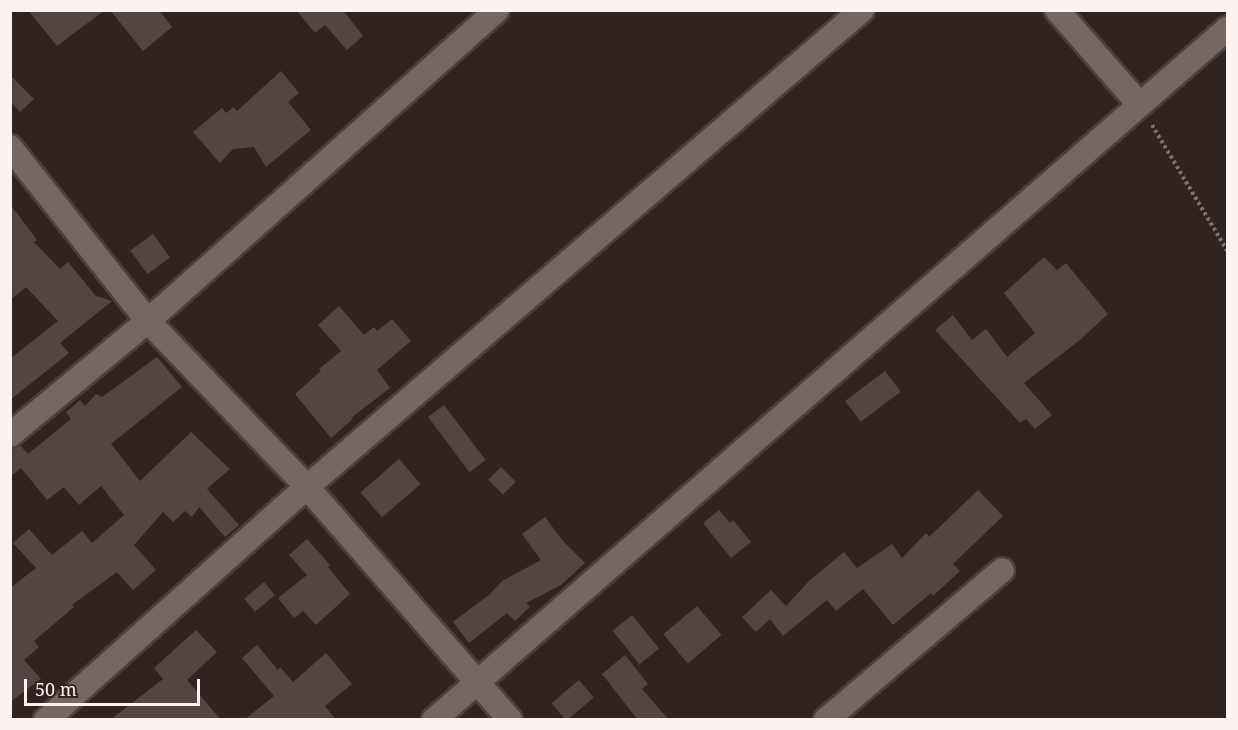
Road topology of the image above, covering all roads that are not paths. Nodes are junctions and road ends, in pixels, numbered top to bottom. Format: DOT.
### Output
graph roads {
  1 [pos="497,10"];
  2 [pos="862,10"];
  3 [pos="1057,10"];
  4 [pos="1227,28"];
  5 [pos="1139,104"];
  6 [pos="10,147"];
  7 [pos="148,321"];
  8 [pos="10,435"];
  9 [pos="307,487"];
  10 [pos="1002,570"];
  11 [pos="478,682"];
  12 [pos="46,720"];
  13 [pos="434,720"];
  14 [pos="510,720"];
  15 [pos="826,720"];
  1 -- 7 [label="street"];
  2 -- 9 [label="street"];
  3 -- 5 [label="street"];
  4 -- 5 [label="street"];
  5 -- 11 [label="street"];
  6 -- 7 [label="street"];
  7 -- 8 [label="street"];
  7 -- 9 [label="street"];
  9 -- 11 [label="street"];
  9 -- 12 [label="street"];
  10 -- 15 [label="street"];
  11 -- 13 [label="street"];
  11 -- 14 [label="street"];
}
